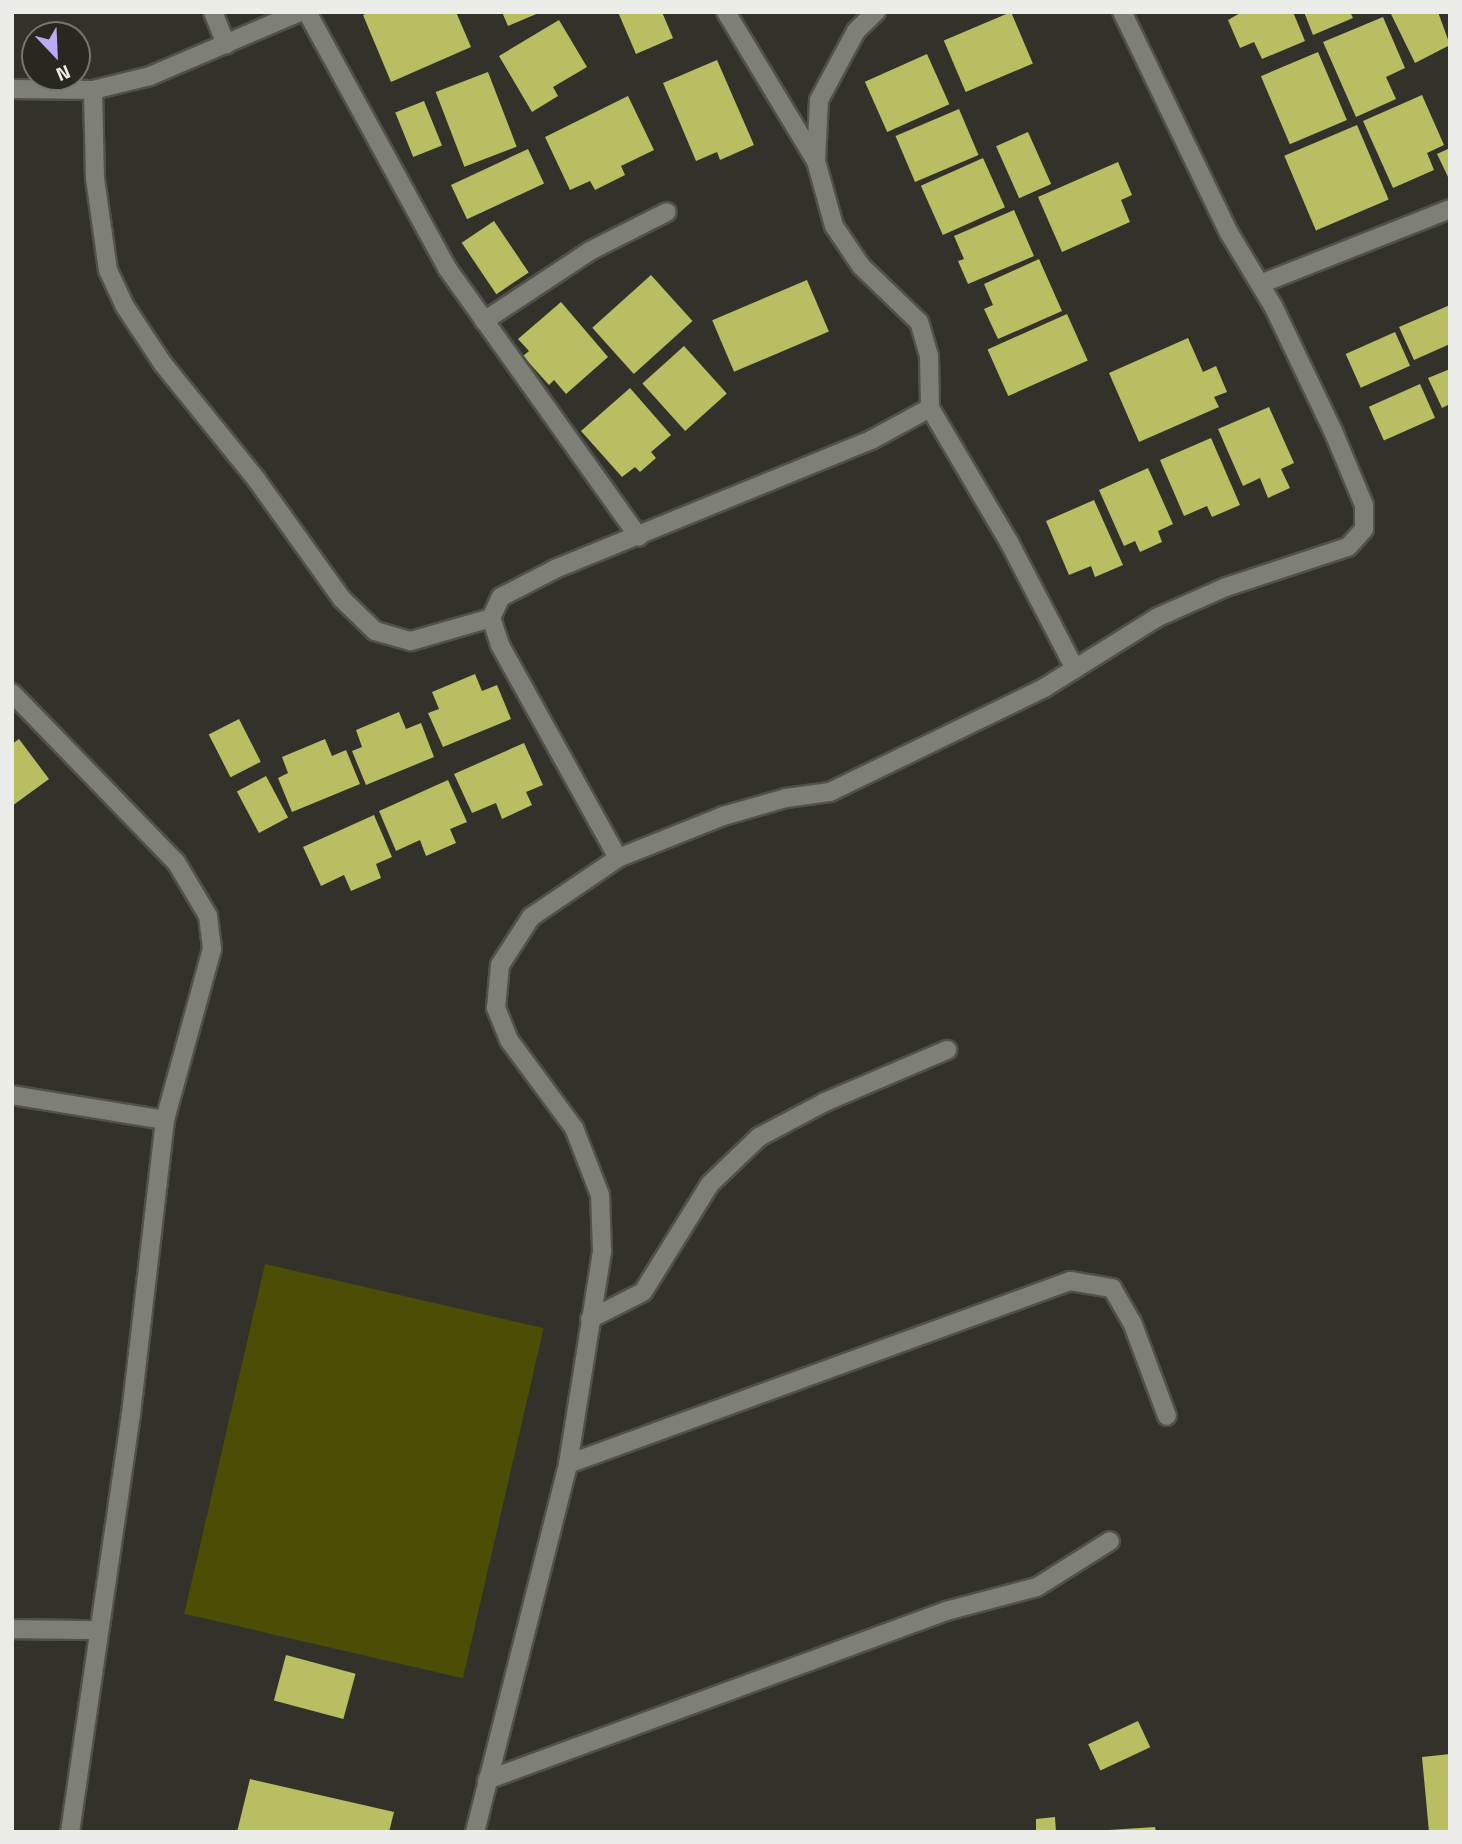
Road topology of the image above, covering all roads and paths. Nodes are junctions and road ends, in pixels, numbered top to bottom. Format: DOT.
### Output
graph roads {
  1 [pos="213,12"];
  2 [pos="300,12"];
  3 [pos="307,12"];
  4 [pos="726,12"];
  5 [pos="876,12"];
  6 [pos="1122,12"];
  7 [pos="226,44"];
  8 [pos="12,89"];
  9 [pos="93,90"];
  10 [pos="816,161"];
  11 [pos="1450,209"];
  12 [pos="667,212"];
  13 [pos="1260,284"];
  14 [pos="484,321"];
  15 [pos="930,408"];
  16 [pos="639,537"];
  17 [pos="491,618"];
  18 [pos="1075,669"];
  19 [pos="12,693"];
  20 [pos="618,858"];
  21 [pos="947,1050"];
  22 [pos="12,1096"];
  23 [pos="165,1120"];
  24 [pos="590,1320"];
  25 [pos="1167,1416"];
  26 [pos="568,1464"];
  27 [pos="1110,1541"];
  28 [pos="12,1629"];
  29 [pos="96,1630"];
  30 [pos="486,1780"];
  31 [pos="70,1832"];
  32 [pos="475,1832"];
  1 -- 7 [label="street"];
  2 -- 7 [label="street"];
  3 -- 14 [label="street"];
  4 -- 10 [label="street"];
  5 -- 10 [label="street"];
  6 -- 13 [label="street"];
  7 -- 9 [label="street"];
  8 -- 9 [label="street"];
  9 -- 17 [label="street"];
  10 -- 15 [label="street"];
  11 -- 13 [label="street"];
  12 -- 14 [label="street"];
  13 -- 18 [label="street"];
  14 -- 16 [label="street"];
  15 -- 16 [label="street"];
  15 -- 18 [label="street"];
  16 -- 17 [label="street"];
  17 -- 20 [label="street"];
  18 -- 20 [label="street"];
  19 -- 23 [label="street"];
  20 -- 24 [label="street"];
  21 -- 24 [label="street"];
  22 -- 23 [label="street"];
  23 -- 29 [label="street"];
  24 -- 26 [label="street"];
  25 -- 26 [label="street"];
  26 -- 30 [label="street"];
  27 -- 30 [label="street"];
  28 -- 29 [label="street"];
  29 -- 31 [label="street"];
  30 -- 32 [label="street"];
}
